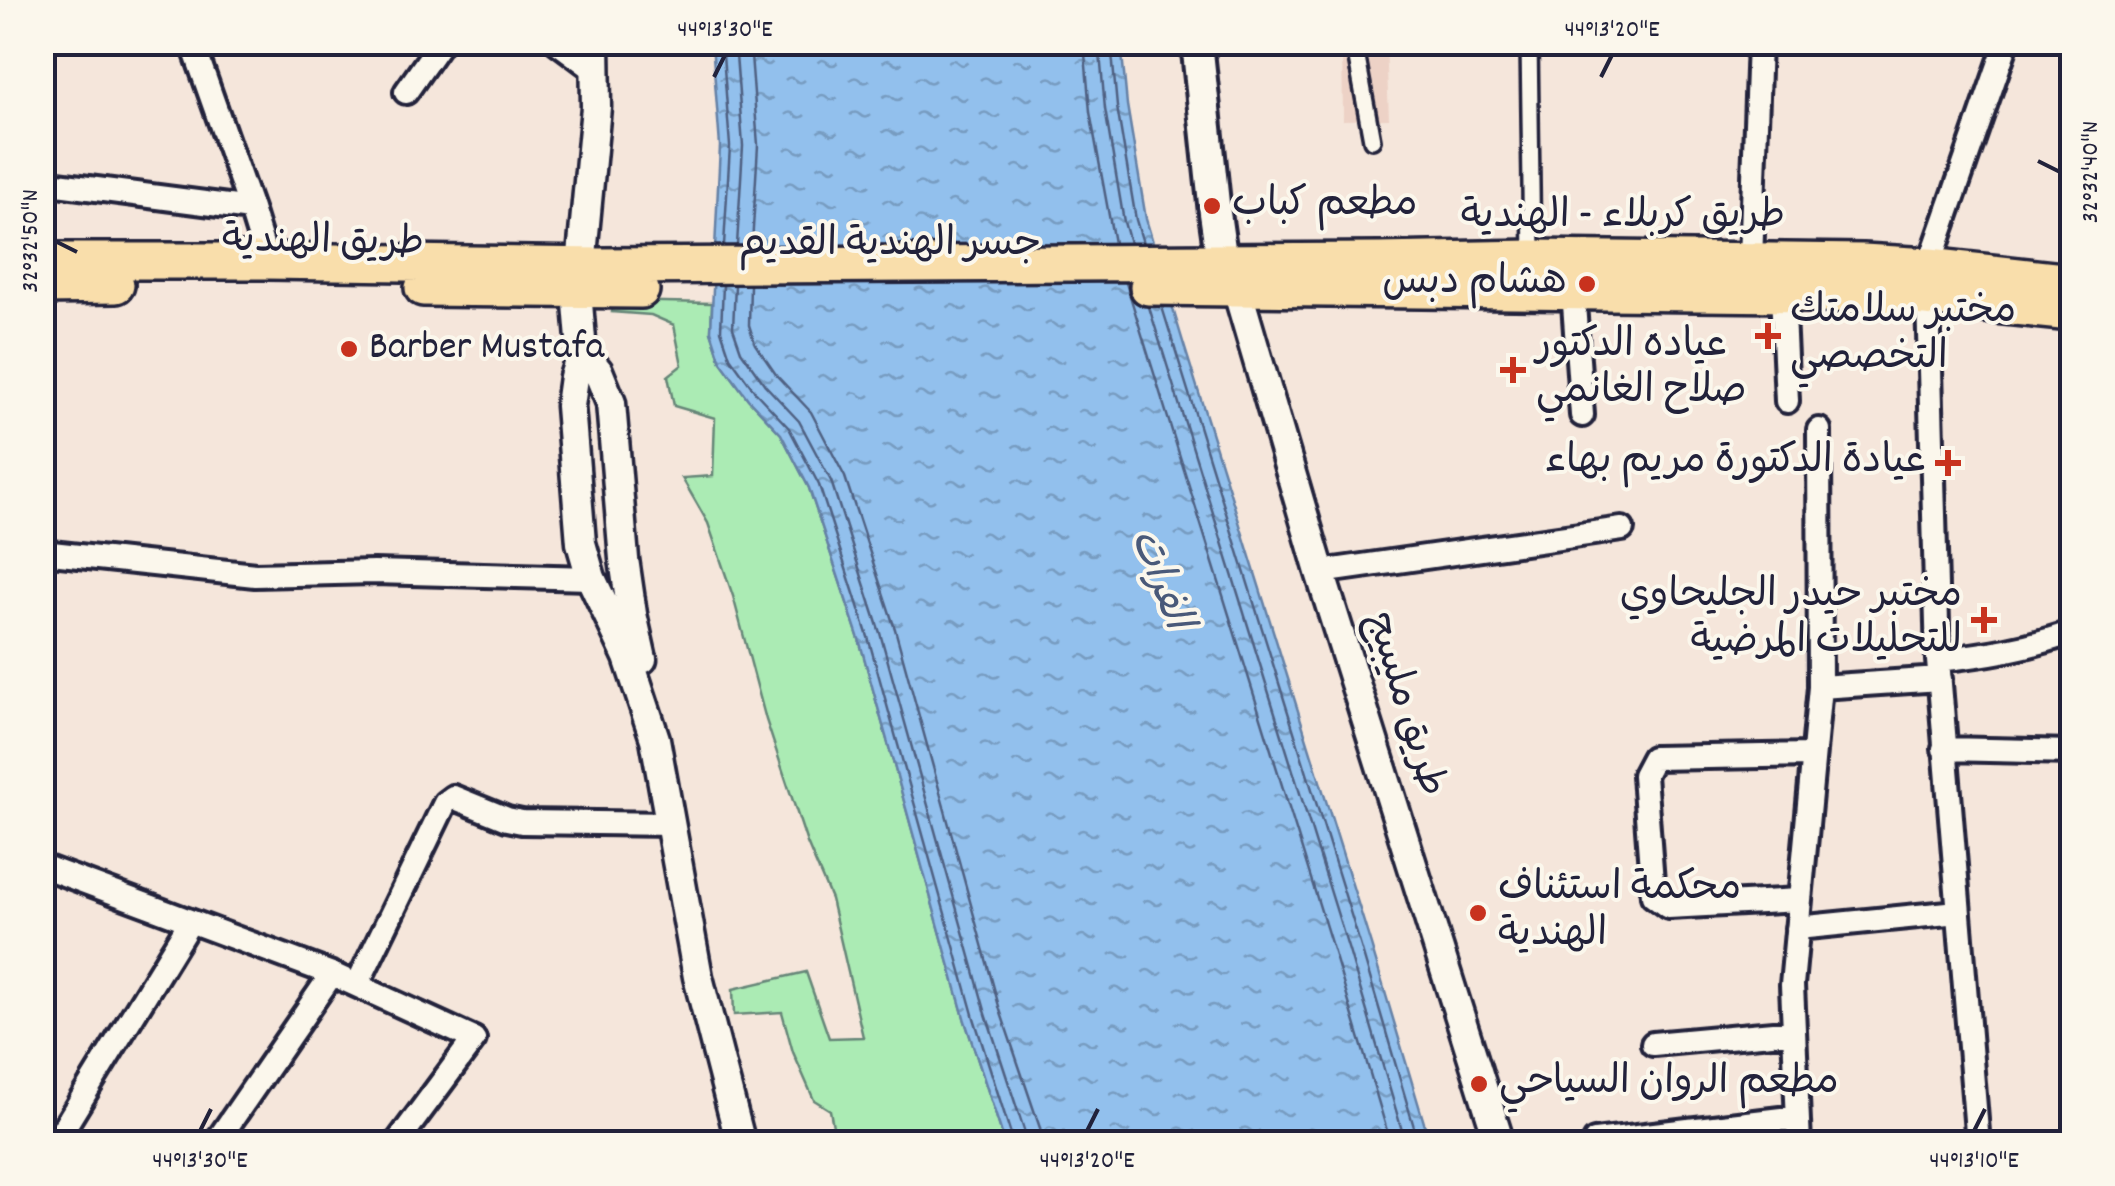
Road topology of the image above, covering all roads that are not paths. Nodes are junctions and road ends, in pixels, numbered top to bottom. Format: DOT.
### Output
graph roads {
  1 [pos="192,42"];
  2 [pos="441,42"];
  3 [pos="556,42"];
  4 [pos="1197,42"];
  5 [pos="1354,42"];
  6 [pos="1529,42"];
  7 [pos="2007,42"];
  8 [pos="1759,43"];
  9 [pos="595,57"];
  10 [pos="406,92"];
  11 [pos="1372,140"];
  12 [pos="42,182"];
  13 [pos="252,208"];
  14 [pos="1532,258"];
  15 [pos="1751,260"];
  16 [pos="42,261"];
  17 [pos="267,261"];
  18 [pos="1176,275"];
  19 [pos="1230,275"];
  20 [pos="590,278"];
  21 [pos="1929,282"];
  22 [pos="2072,282"];
  23 [pos="42,286"];
  24 [pos="1574,290"];
  25 [pos="1782,293"];
  26 [pos="2072,313"];
  27 [pos="582,352"];
  28 [pos="1787,401"];
  29 [pos="1582,415"];
  30 [pos="1819,430"];
  31 [pos="1622,529"];
  32 [pos="42,552"];
  33 [pos="1320,572"];
  34 [pos="591,578"];
  35 [pos="2072,632"];
  36 [pos="1939,669"];
  37 [pos="1820,687"];
  38 [pos="655,739"];
  39 [pos="1944,749"];
  40 [pos="2072,752"];
  41 [pos="1813,755"];
  42 [pos="672,824"];
  43 [pos="42,866"];
  44 [pos="1799,900"];
  45 [pos="1958,912"];
  46 [pos="190,922"];
  47 [pos="1796,928"];
  48 [pos="332,974"];
  49 [pos="357,985"];
  50 [pos="1794,1032"];
  51 [pos="1654,1044"];
  52 [pos="1797,1117"];
  53 [pos="1595,1142"];
  54 [pos="740,1143"];
  55 [pos="54,1144"];
  56 [pos="215,1144"];
  57 [pos="396,1144"];
  58 [pos="1500,1144"];
  59 [pos="1799,1144"];
  60 [pos="1978,1144"];
  1 -- 13 [label="street"];
  2 -- 10 [label="street"];
  3 -- 9 [label="street"];
  4 -- 19 [label="main road"];
  5 -- 11 [label="street"];
  6 -- 14 [label="street"];
  7 -- 21 [label="street"];
  8 -- 15 [label="street"];
  9 -- 20 [label="street"];
  12 -- 13 [label="street"];
  13 -- 17 [label="street"];
  14 -- 15 [label="main road, طريق كربلاء - الهندية"];
  14 -- 19 [label="main road, طريق كربلاء - الهندية"];
  15 -- 21 [label="main road, طريق كربلاء - الهندية"];
  16 -- 17 [label="main road, طريق الهندية"];
  17 -- 20 [label="main road, طريق الهندية"];
  18 -- 19 [label="main road, طريق كربلاء - الهندية"];
  18 -- 20 [label="main road, جسر الهندية القديم"];
  19 -- 24 [label="main road"];
  19 -- 33 [label="street, طريق مليبيج"];
  20 -- 23 [label="main road, طريق الهندية"];
  20 -- 27 [label="street"];
  21 -- 22 [label="main road, طريق كربلاء - الهندية"];
  21 -- 25 [label="main road"];
  21 -- 26 [label="main road"];
  21 -- 36 [label="street"];
  24 -- 25 [label="main road"];
  24 -- 29 [label="street"];
  25 -- 28 [label="street"];
  27 -- 34 [label="street"];
  27 -- 38 [label="street"];
  30 -- 37 [label="street"];
  31 -- 33 [label="street"];
  32 -- 34 [label="street"];
  33 -- 58 [label="street, طريق مليبيج"];
  34 -- 38 [label="street"];
  35 -- 36 [label="street"];
  36 -- 37 [label="street"];
  36 -- 39 [label="street"];
  37 -- 41 [label="street"];
  38 -- 42 [label="street"];
  39 -- 40 [label="street"];
  39 -- 45 [label="street"];
  41 -- 44 [label="street"];
  41 -- 44 [label="street"];
  42 -- 49 [label="street"];
  42 -- 54 [label="street"];
  43 -- 46 [label="street"];
  44 -- 47 [label="street"];
  45 -- 47 [label="street"];
  45 -- 60 [label="street"];
  46 -- 48 [label="street"];
  46 -- 55 [label="street"];
  47 -- 50 [label="street"];
  48 -- 49 [label="street"];
  48 -- 56 [label="street"];
  49 -- 57 [label="street"];
  50 -- 51 [label="street"];
  50 -- 52 [label="street"];
  52 -- 53 [label="street"];
  52 -- 59 [label="street"];
}
